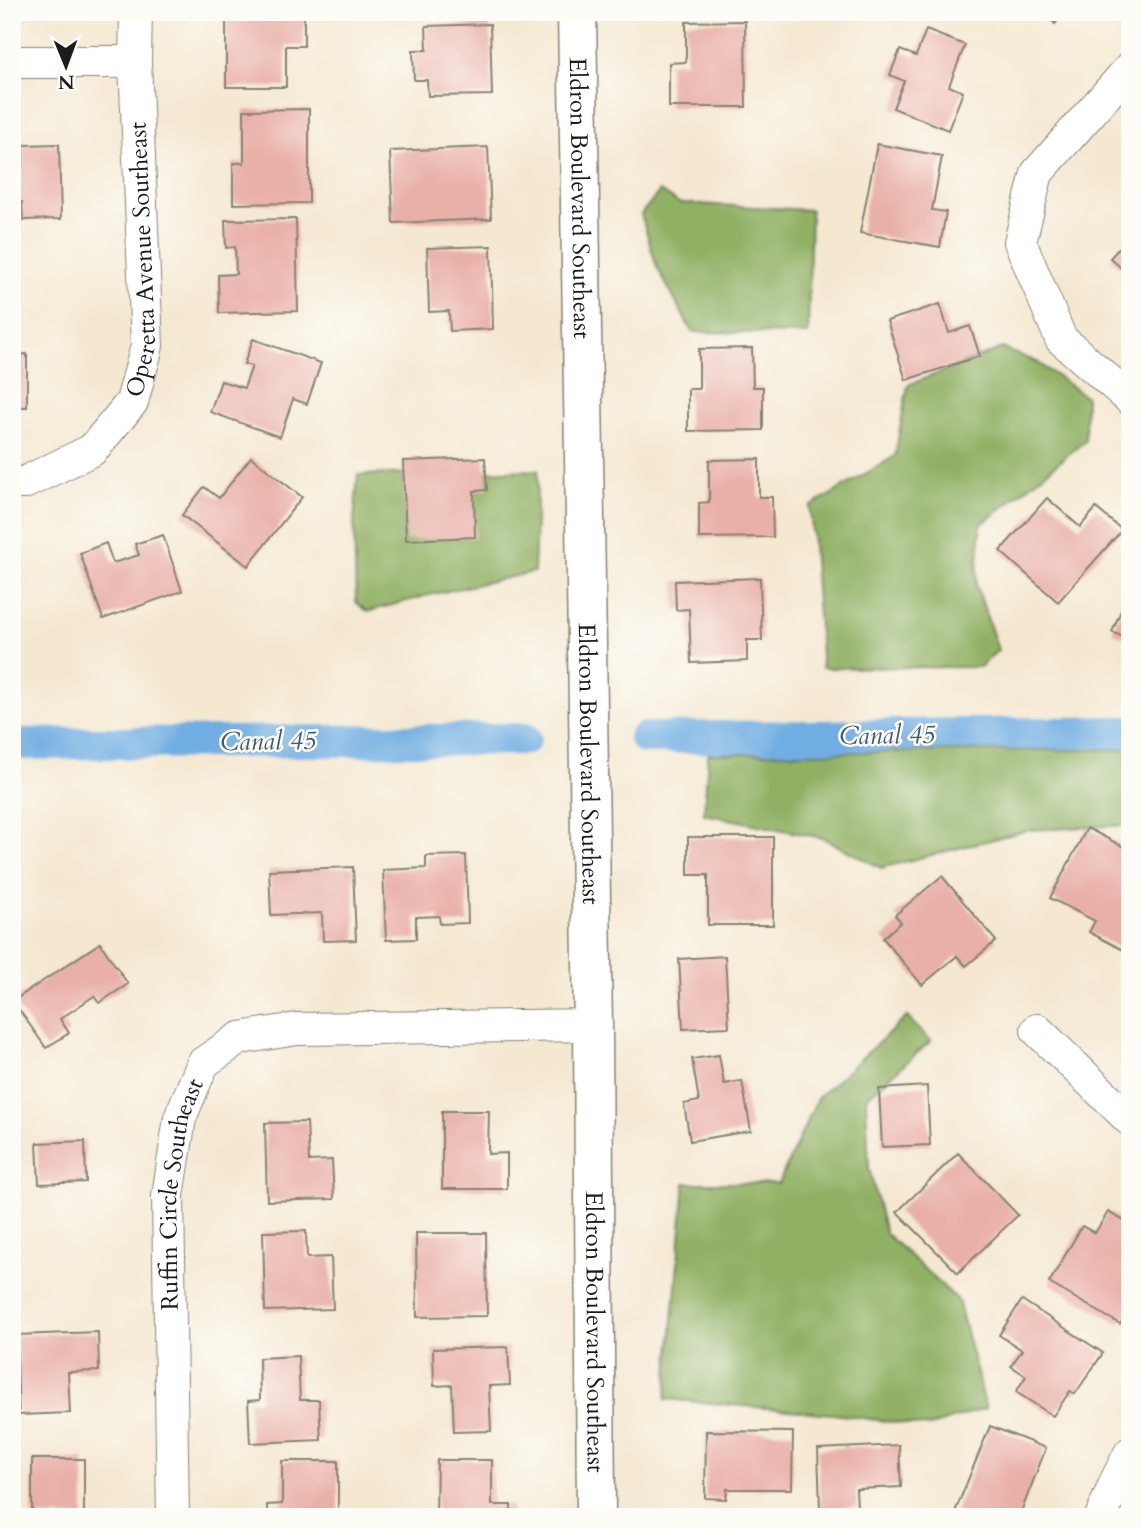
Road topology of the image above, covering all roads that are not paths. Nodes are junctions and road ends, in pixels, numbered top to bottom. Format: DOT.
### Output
graph roads {
  1 [pos="136,12"];
  2 [pos="577,12"];
  3 [pos="12,62"];
  4 [pos="135,62"];
  5 [pos="1130,68"];
  6 [pos="1130,399"];
  7 [pos="12,483"];
  8 [pos="593,1025"];
  9 [pos="1037,1030"];
  10 [pos="1130,1120"];
  11 [pos="1130,1453"];
  12 [pos="173,1517"];
  13 [pos="596,1517"];
  14 [pos="1101,1517"];
  1 -- 4 [label="street, Operetta Avenue Southeast"];
  2 -- 8 [label="street, Eldron Boulevard Southeast"];
  3 -- 4 [label="street"];
  4 -- 7 [label="street, Operetta Avenue Southeast"];
  5 -- 6 [label="street"];
  8 -- 12 [label="street, Ruffin Circle Southeast"];
  8 -- 13 [label="street, Eldron Boulevard Southeast"];
  9 -- 10 [label="street"];
  11 -- 14 [label="street"];
}
